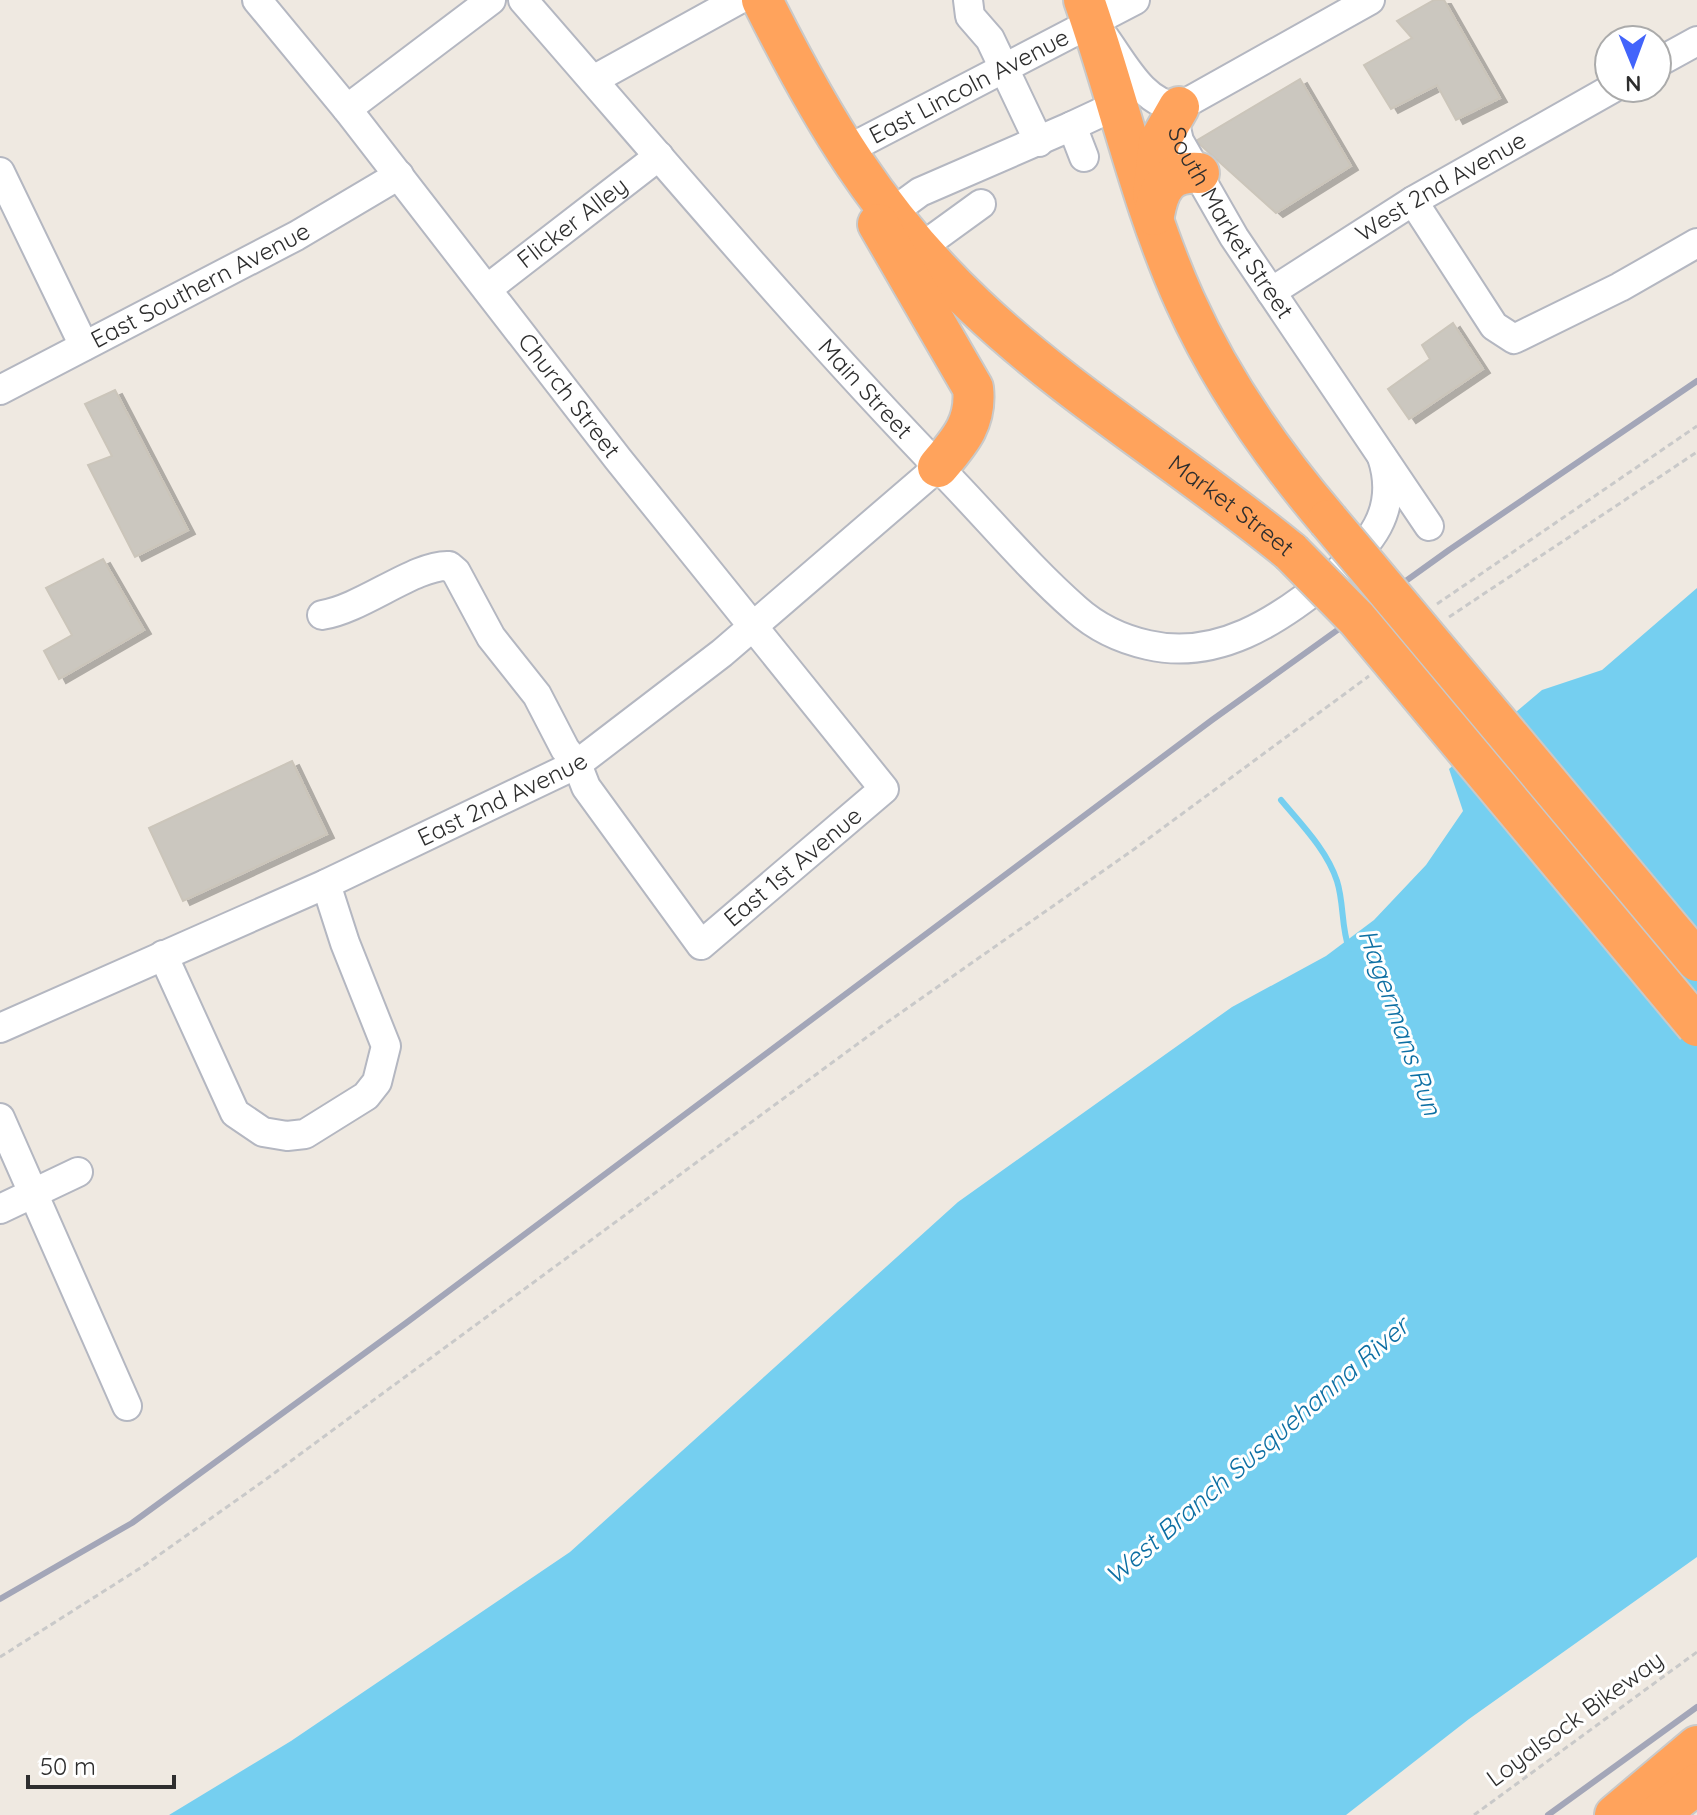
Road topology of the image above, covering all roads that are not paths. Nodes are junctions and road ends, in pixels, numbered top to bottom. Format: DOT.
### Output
graph roads {
  1 [pos="257,0"];
  2 [pos="491,0"];
  3 [pos="523,0"];
  4 [pos="738,0"];
  5 [pos="762,0"];
  6 [pos="968,0"];
  7 [pos="1135,0"];
  8 [pos="1370,0"];
  9 [pos="1088,11"];
  10 [pos="1697,41"];
  11 [pos="1673,54"];
  12 [pos="1004,67"];
  13 [pos="593,80"];
  14 [pos="1593,99"];
  15 [pos="1117,105"];
  16 [pos="1179,107"];
  17 [pos="347,109"];
  18 [pos="1072,126"];
  19 [pos="1039,142"];
  20 [pos="845,151"];
  21 [pos="659,156"];
  22 [pos="1084,157"];
  23 [pos="0,172"];
  24 [pos="1199,173"];
  25 [pos="399,175"];
  26 [pos="1413,201"];
  27 [pos="981,204"];
  28 [pos="890,214"];
  29 [pos="1153,219"];
  30 [pos="1697,243"];
  31 [pos="919,249"];
  32 [pos="487,289"];
  33 [pos="1271,292"];
  34 [pos="84,346"];
  35 [pos="0,390"];
  36 [pos="1382,457"];
  37 [pos="938,467"];
  38 [pos="1429,526"];
  39 [pos="322,615"];
  40 [pos="1274,619"];
  41 [pos="753,625"];
  42 [pos="577,764"];
  43 [pos="884,789"];
  44 [pos="326,884"];
  45 [pos="163,955"];
  46 [pos="1697,961"];
  47 [pos="1697,1026"];
  48 [pos="0,1028"];
  49 [pos="0,1118"];
  50 [pos="78,1172"];
  51 [pos="32,1194"];
  52 [pos="0,1209"];
  53 [pos="127,1406"];
  54 [pos="1697,1746"];
  55 [pos="1697,1784"];
  56 [pos="1615,1815"];
  57 [pos="1658,1815"];
  1 -- 17 [label="street, Church Street"];
  2 -- 17 [label="street"];
  3 -- 13 [label="street, Main Street"];
  4 -- 13 [label="street"];
  5 -- 20 [label="highway, Market Street"];
  6 -- 12 [label="street"];
  7 -- 9 [label="street, East Lincoln Avenue"];
  8 -- 16 [label="street"];
  9 -- 12 [label="street, East Lincoln Avenue"];
  9 -- 15 [label="highway"];
  9 -- 16 [label="street, South Market Street"];
  10 -- 11 [label="street"];
  12 -- 19 [label="street"];
  12 -- 20 [label="street, East Lincoln Avenue"];
  13 -- 21 [label="street, Main Street"];
  14 -- 26 [label="street, West 2nd Avenue"];
  15 -- 18 [label="street"];
  15 -- 29 [label="highway"];
  16 -- 24 [label="street, South Market Street"];
  16 -- 29 [label="highway"];
  17 -- 25 [label="street, Church Street"];
  18 -- 19 [label="street"];
  18 -- 22 [label="street"];
  19 -- 28 [label="street"];
  20 -- 28 [label="highway, Market Street"];
  20 -- 37 [label="highway"];
  21 -- 32 [label="street, Flicker Alley"];
  21 -- 37 [label="street, Main Street"];
  23 -- 34 [label="street"];
  24 -- 29 [label="highway"];
  24 -- 33 [label="street, South Market Street"];
  25 -- 32 [label="street, Church Street"];
  25 -- 34 [label="street, East Southern Avenue"];
  26 -- 30 [label="street"];
  26 -- 33 [label="street, West 2nd Avenue"];
  27 -- 31 [label="street"];
  28 -- 31 [label="highway, Market Street"];
  29 -- 46 [label="highway, bridge"];
  31 -- 47 [label="highway, Market Street, bridge"];
  32 -- 41 [label="street, Church Street"];
  33 -- 36 [label="street, South Market Street"];
  34 -- 35 [label="street, East Southern Avenue"];
  36 -- 38 [label="street, South Market Street"];
  36 -- 40 [label="street, South Market Street"];
  37 -- 40 [label="street, Main Street"];
  37 -- 41 [label="street, East 2nd Avenue"];
  39 -- 42 [label="street"];
  41 -- 42 [label="street, East 2nd Avenue"];
  41 -- 43 [label="street, Church Street"];
  42 -- 43 [label="street, East 1st Avenue"];
  42 -- 44 [label="street, East 2nd Avenue"];
  44 -- 45 [label="street, East 2nd Avenue"];
  44 -- 45 [label="street"];
  45 -- 48 [label="street, East 2nd Avenue"];
  49 -- 51 [label="street"];
  50 -- 51 [label="street"];
  51 -- 52 [label="street"];
  51 -- 53 [label="street"];
  54 -- 56 [label="highway"];
  55 -- 57 [label="highway"];
}
